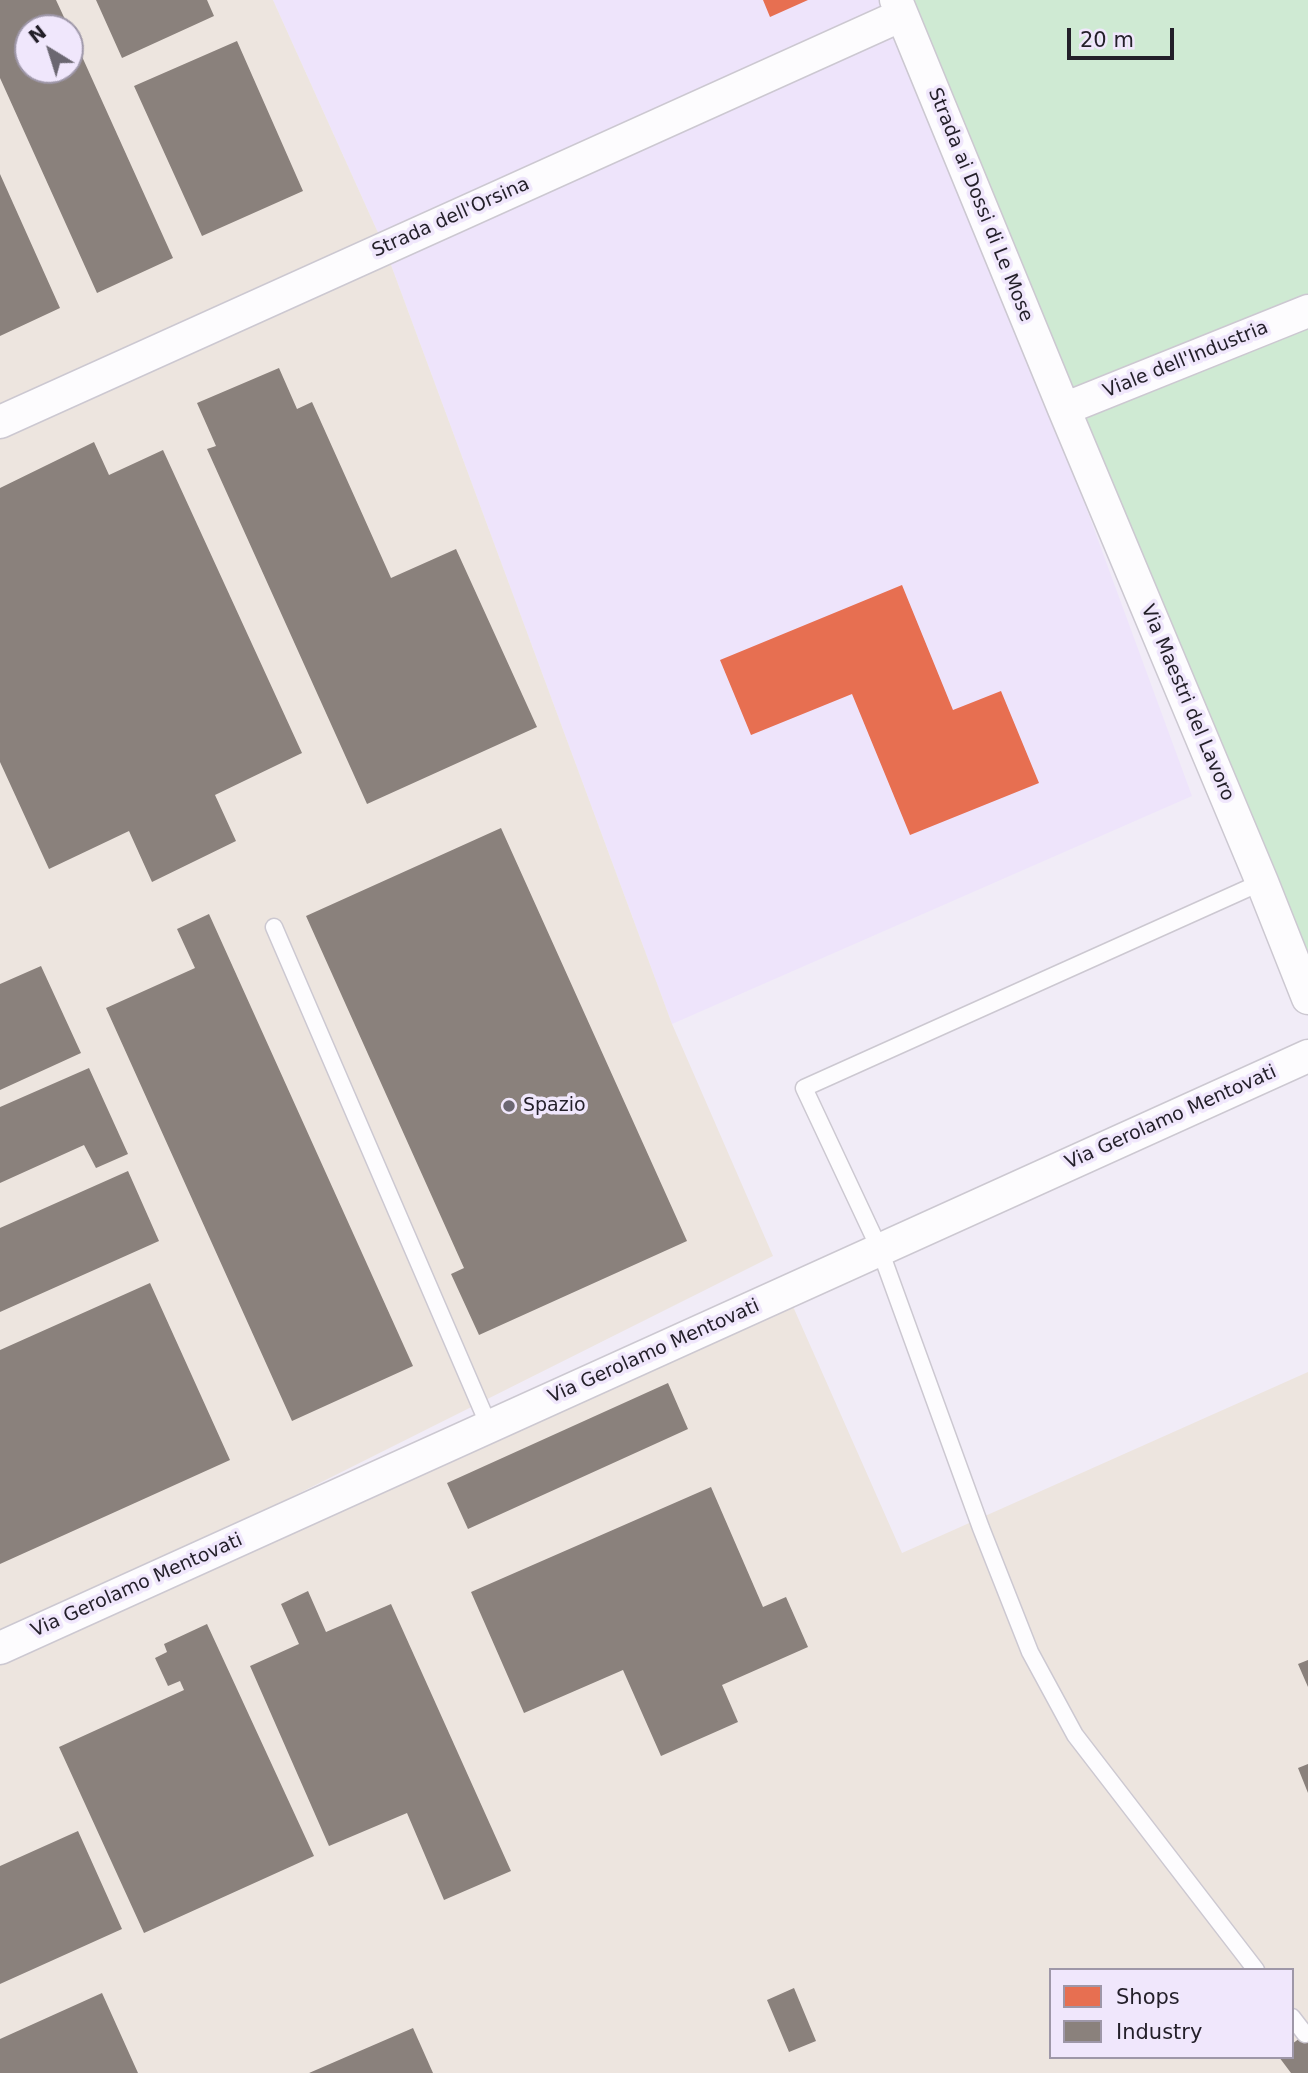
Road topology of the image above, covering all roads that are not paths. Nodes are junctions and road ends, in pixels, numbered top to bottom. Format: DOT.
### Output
graph roads {
  1 [pos="899,7"];
  2 [pos="1308,311"];
  3 [pos="1064,409"];
  4 [pos="0,422"];
  5 [pos="1262,882"];
  6 [pos="274,927"];
  7 [pos="1308,998"];
  8 [pos="1308,1056"];
  9 [pos="880,1250"];
  10 [pos="489,1426"];
  11 [pos="0,1648"];
  12 [pos="1254,1968"];
  13 [pos="1294,2020"];
  14 [pos="1305,2034"];
  1 -- 3 [label="street, Strada ai Dossi di Le Mose"];
  1 -- 4 [label="street, Strada dell'Orsina"];
  2 -- 3 [label="street, Viale dell'Industria"];
  3 -- 5 [label="street, Via Maestri del Lavoro"];
  5 -- 7 [label="street, Via Maestri del Lavoro"];
  5 -- 9 [label="lane"];
  6 -- 10 [label="lane"];
  8 -- 9 [label="street, Via Gerolamo Mentovati"];
  9 -- 10 [label="street, Via Gerolamo Mentovati"];
  9 -- 12 [label="lane"];
  10 -- 11 [label="street, Via Gerolamo Mentovati"];
  13 -- 14 [label="lane"];
}
